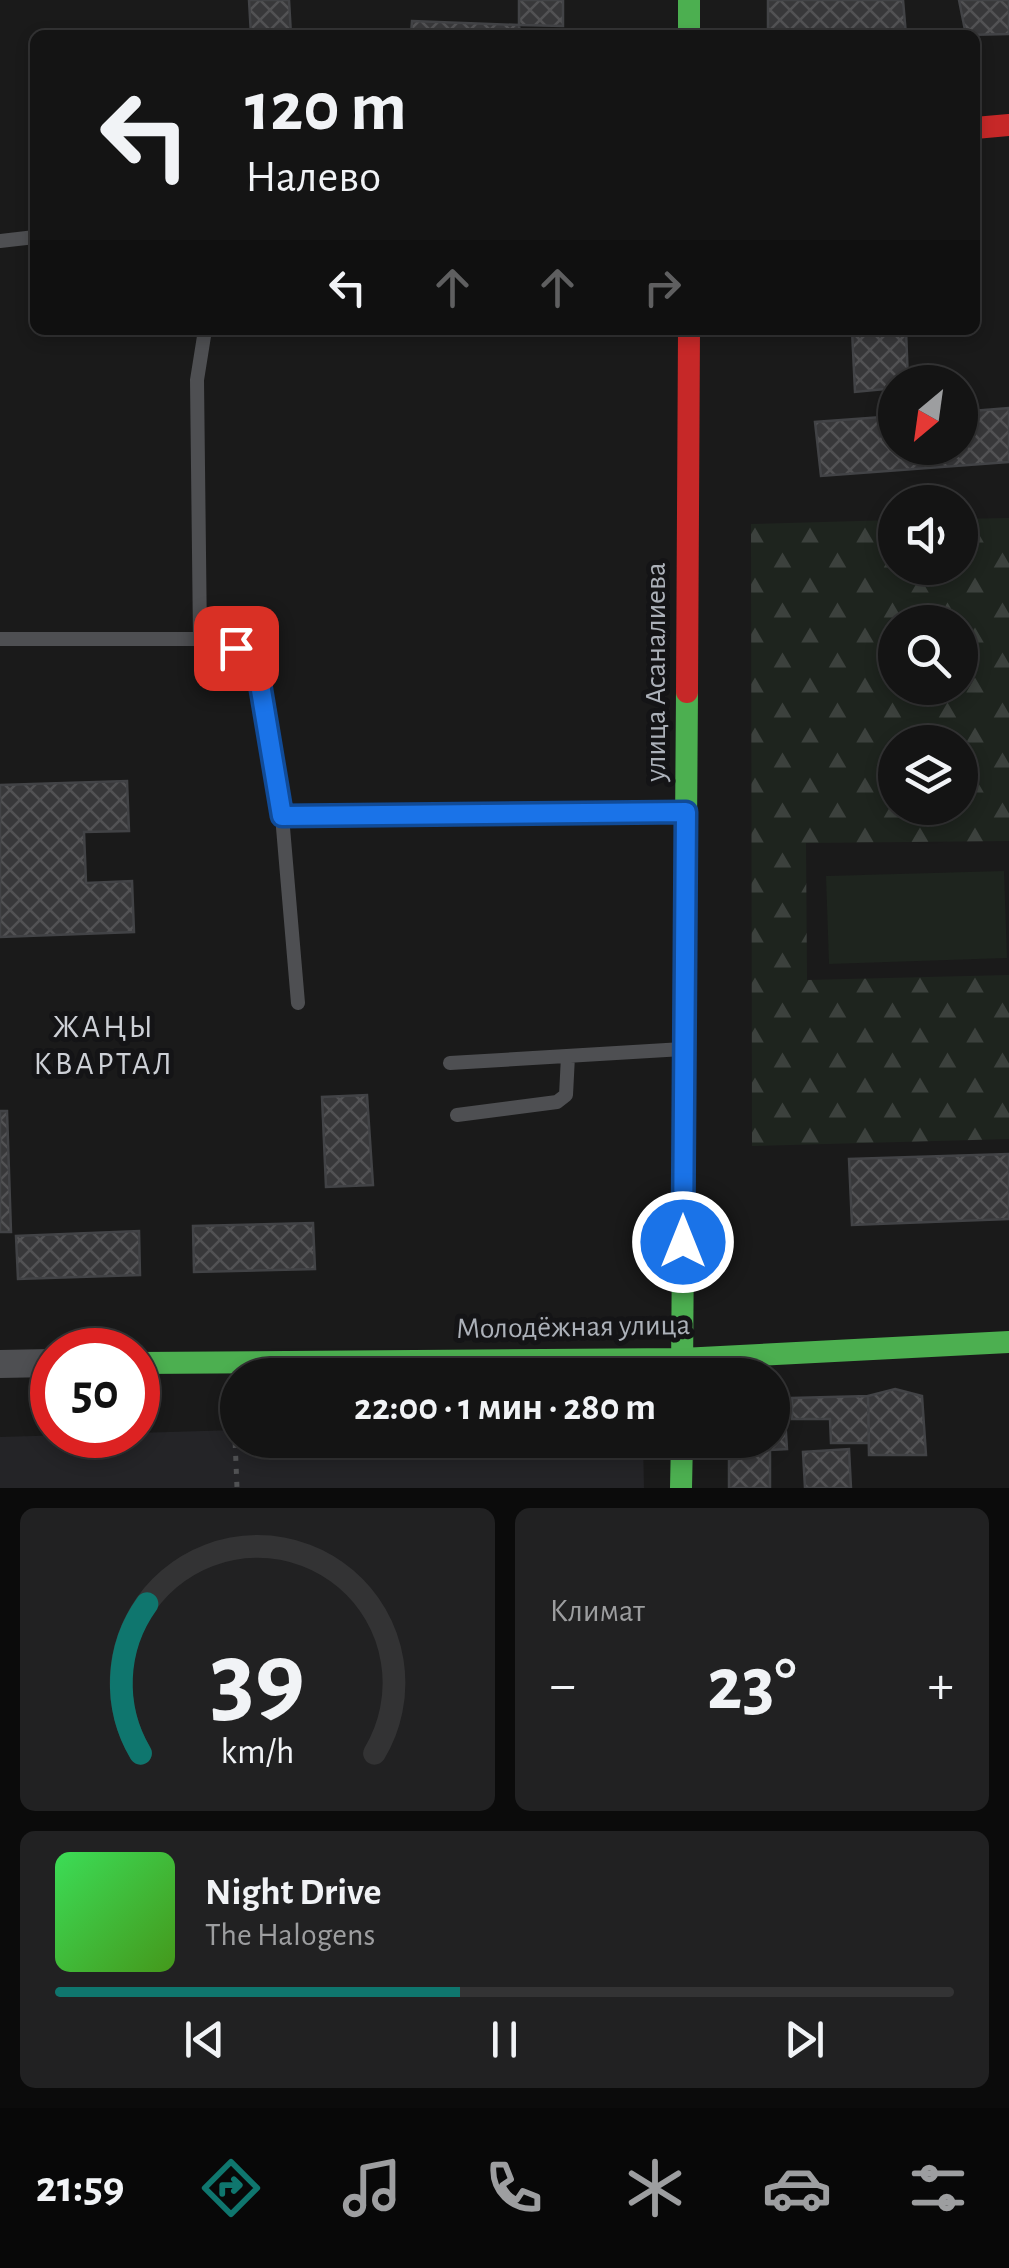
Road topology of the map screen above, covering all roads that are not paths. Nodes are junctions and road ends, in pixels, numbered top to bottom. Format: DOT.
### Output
graph roads {
  1 [pos="689,0"];
  2 [pos="689,30"];
  3 [pos="1009,124"];
  4 [pos="980,127"];
  5 [pos="30,238"];
  6 [pos="0,241"];
  7 [pos="204,335"];
  8 [pos="689,335"];
  9 [pos="0,639"];
  10 [pos="200,639"];
  11 [pos="686,812"];
  12 [pos="282,816"];
  13 [pos="298,1003"];
  14 [pos="684,1048"];
  15 [pos="568,1056"];
  16 [pos="450,1063"];
  17 [pos="457,1115"];
  18 [pos="1009,1342"];
  19 [pos="682,1358"];
  20 [pos="790,1359"];
  21 [pos="220,1362"];
  22 [pos="30,1363"];
  23 [pos="160,1363"];
  24 [pos="0,1364"];
  25 [pos="682,1458"];
  26 [pos="682,1488"];
  1 -- 2 [label="main road"];
  3 -- 4 [label="main road"];
  5 -- 6 [label="lane"];
  7 -- 10 [label="lane"];
  8 -- 11 [label="main road, улица Асаналиева"];
  9 -- 10 [label="lane"];
  10 -- 12 [label="lane"];
  11 -- 12 [label="lane"];
  11 -- 14 [label="main road, улица Асаналиева"];
  12 -- 13 [label="lane"];
  14 -- 15 [label="lane"];
  14 -- 19 [label="main road, улица Асаналиева"];
  15 -- 16 [label="lane"];
  15 -- 17 [label="lane"];
  18 -- 20 [label="main road, Молодёжная улица"];
  21 -- 23 [label="main road, Молодёжная улица"];
  22 -- 24 [label="street"];
  25 -- 26 [label="main road"];
}
